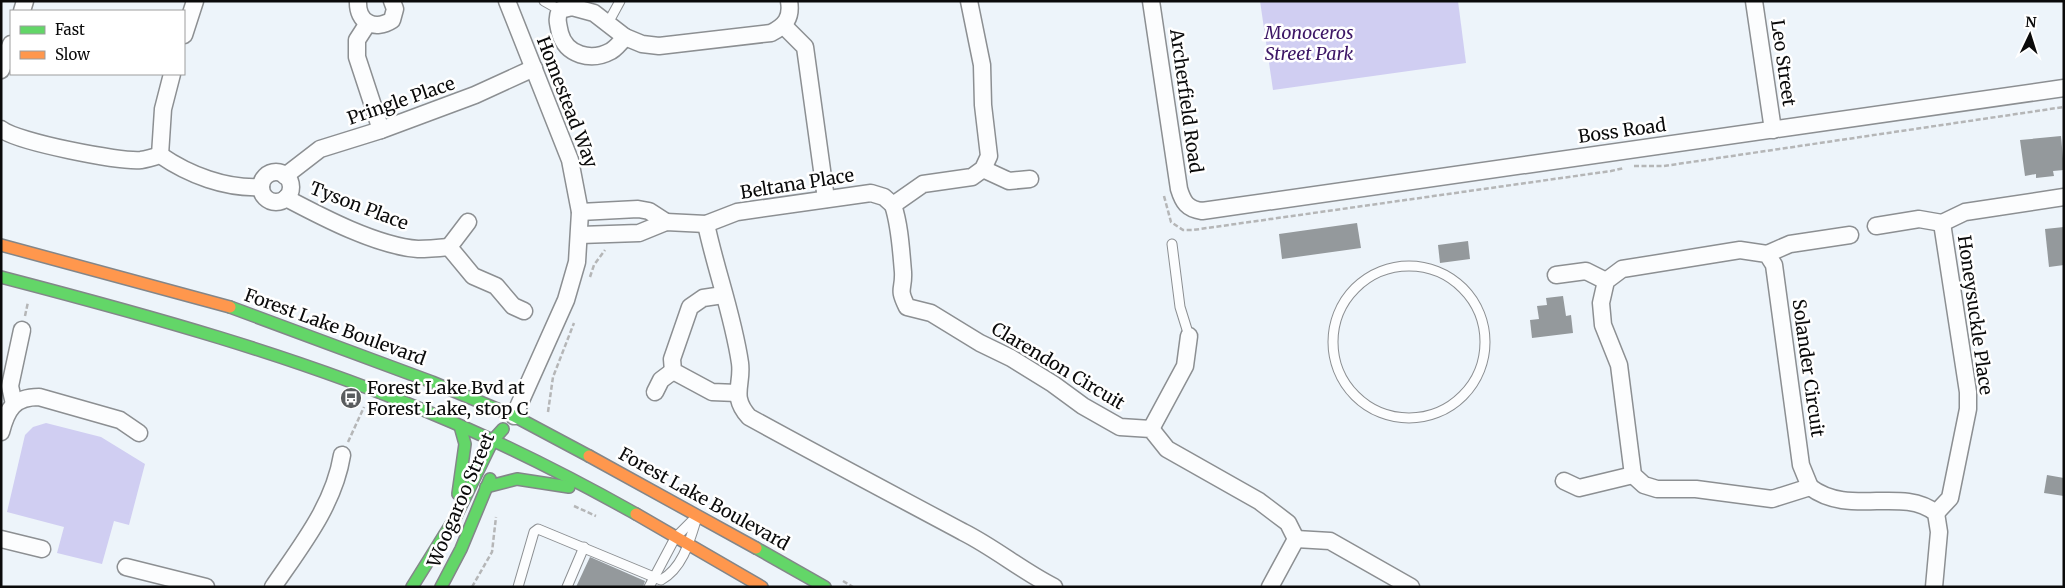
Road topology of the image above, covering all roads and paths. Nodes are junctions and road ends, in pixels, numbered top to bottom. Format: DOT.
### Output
graph roads {
  1 [pos="195,1"];
  2 [pos="358,1"];
  3 [pos="392,1"];
  4 [pos="507,1"];
  5 [pos="544,1"];
  6 [pos="620,1"];
  7 [pos="790,1"];
  8 [pos="970,1"];
  9 [pos="1151,1"];
  10 [pos="1754,1"];
  11 [pos="560,10"];
  12 [pos="368,23"];
  13 [pos="608,23"];
  14 [pos="784,26"];
  15 [pos="185,33"];
  16 [pos="625,38"];
  17 [pos="10,47"];
  18 [pos="534,68"];
  19 [pos="1,70"];
  20 [pos="172,75"];
  21 [pos="2064,88"];
  22 [pos="382,130"];
  23 [pos="1772,130"];
  24 [pos="2,131"];
  25 [pos="160,155"];
  26 [pos="982,169"];
  27 [pos="285,176"];
  28 [pos="1030,179"];
  29 [pos="261,187"];
  30 [pos="2064,197"];
  31 [pos="286,198"];
  32 [pos="826,199"];
  33 [pos="893,205"];
  34 [pos="1187,206"];
  35 [pos="580,212"];
  36 [pos="468,222"];
  37 [pos="666,222"];
  38 [pos="1942,222"];
  39 [pos="706,224"];
  40 [pos="1876,226"];
  41 [pos="580,235"];
  42 [pos="1850,235"];
  43 [pos="1,244"];
  44 [pos="1172,244"];
  45 [pos="448,247"];
  46 [pos="1767,254"];
  47 [pos="1556,275"];
  48 [pos="1,277"];
  49 [pos="1606,281"];
  50 [pos="723,295"];
  51 [pos="29,297"];
  52 [pos="524,311"];
  53 [pos="22,330"];
  54 [pos="1189,336"];
  55 [pos="1333,336"];
  56 [pos="673,371"];
  57 [pos="655,392"];
  58 [pos="738,393"];
  59 [pos="14,404"];
  60 [pos="366,404"];
  61 [pos="514,416"];
  62 [pos="460,426"];
  63 [pos="1151,429"];
  64 [pos="1,432"];
  65 [pos="138,433"];
  66 [pos="492,440"];
  67 [pos="505,446"];
  68 [pos="342,455"];
  69 [pos="1633,475"];
  70 [pos="1564,481"];
  71 [pos="1810,487"];
  72 [pos="486,488"];
  73 [pos="595,492"];
  74 [pos="572,505"];
  75 [pos="1936,513"];
  76 [pos="496,515"];
  77 [pos="697,516"];
  78 [pos="599,517"];
  79 [pos="454,518"];
  80 [pos="675,538"];
  81 [pos="1296,539"];
  82 [pos="1,540"];
  83 [pos="689,545"];
  84 [pos="584,547"];
  85 [pos="42,549"];
  86 [pos="126,567"];
  87 [pos="653,577"];
  88 [pos="206,587"];
  89 [pos="274,587"];
  90 [pos="412,587"];
  91 [pos="441,587"];
  92 [pos="472,587"];
  93 [pos="518,587"];
  94 [pos="567,587"];
  95 [pos="649,587"];
  96 [pos="762,587"];
  97 [pos="825,587"];
  98 [pos="1054,587"];
  99 [pos="1270,587"];
  100 [pos="1411,587"];
  101 [pos="1934,587"];
  1 -- 15 [label="street"];
  2 -- 12 [label="street"];
  3 -- 12 [label="street"];
  4 -- 18 [label="street, Homestead Way"];
  5 -- 11 [label="lane"];
  6 -- 13 [label="lane"];
  7 -- 14 [label="street"];
  8 -- 26 [label="street"];
  9 -- 34 [label="street, Archerfield Road"];
  10 -- 23 [label="street, Leo Street"];
  11 -- 13 [label="street"];
  11 -- 16 [label="street"];
  12 -- 22 [label="street"];
  13 -- 16 [label="street"];
  14 -- 16 [label="street"];
  14 -- 32 [label="street"];
  17 -- 19 [label="street"];
  18 -- 22 [label="street, Pringle Place"];
  18 -- 35 [label="street, Homestead Way"];
  20 -- 25 [label="street"];
  21 -- 23 [label="street, Boss Road"];
  22 -- 27 [label="street, Pringle Place"];
  23 -- 34 [label="street, Boss Road"];
  24 -- 25 [label="street"];
  25 -- 29 [label="street"];
  26 -- 28 [label="street"];
  26 -- 33 [label="street"];
  27 -- 29 [label="street"];
  27 -- 31 [label="street"];
  29 -- 31 [label="street"];
  30 -- 38 [label="street, Honeysuckle Place"];
  31 -- 45 [label="street, Tyson Place"];
  32 -- 33 [label="street, Beltana Place"];
  32 -- 39 [label="street, Beltana Place"];
  33 -- 63 [label="street, Clarendon Circuit"];
  35 -- 37 [label="street, Beltana Place"];
  35 -- 41 [label="street, Homestead Way"];
  36 -- 45 [label="street"];
  37 -- 39 [label="street, Beltana Place"];
  37 -- 41 [label="street, Beltana Place"];
  38 -- 40 [label="street, Honeysuckle Place"];
  38 -- 75 [label="street, Honeysuckle Place"];
  39 -- 50 [label="street"];
  41 -- 61 [label="street, Homestead Way"];
  42 -- 46 [label="street"];
  43 -- 61 [label="main road, Forest Lake Boulevard"];
  44 -- 54 [label="lane"];
  45 -- 52 [label="street"];
  46 -- 49 [label="street"];
  46 -- 71 [label="street, Solander Circuit"];
  47 -- 49 [label="street"];
  48 -- 62 [label="main road"];
  49 -- 69 [label="street"];
  50 -- 56 [label="street"];
  50 -- 58 [label="street"];
  51 -- 53 [label="path"];
  53 -- 59 [label="street"];
  54 -- 63 [label="street"];
  55 -- 55 [label="lane"];
  56 -- 57 [label="street"];
  56 -- 58 [label="street"];
  58 -- 98 [label="street"];
  59 -- 64 [label="street"];
  59 -- 65 [label="street"];
  60 -- 68 [label="path"];
  61 -- 66 [label="main road, Woogaroo Street"];
  61 -- 67 [label="main road, Woogaroo Street"];
  61 -- 77 [label="main road, Forest Lake Boulevard"];
  62 -- 66 [label="main road"];
  62 -- 79 [label="main road"];
  63 -- 81 [label="street"];
  66 -- 67 [label="main road"];
  66 -- 79 [label="main road, Woogaroo Street"];
  67 -- 72 [label="main road, Woogaroo Street"];
  67 -- 73 [label="main road"];
  68 -- 89 [label="street"];
  69 -- 70 [label="street"];
  69 -- 71 [label="street"];
  71 -- 75 [label="street"];
  72 -- 73 [label="main road"];
  72 -- 91 [label="main road, Woogaroo Street"];
  73 -- 80 [label="main road"];
  74 -- 78 [label="path"];
  75 -- 101 [label="street"];
  76 -- 92 [label="path"];
  77 -- 80 [label="lane"];
  77 -- 83 [label="lane"];
  77 -- 97 [label="main road, Forest Lake Boulevard"];
  79 -- 90 [label="main road, Woogaroo Street"];
  80 -- 83 [label="main road"];
  80 -- 87 [label="lane"];
  81 -- 99 [label="street"];
  81 -- 100 [label="street"];
  82 -- 85 [label="street"];
  83 -- 87 [label="lane"];
  83 -- 96 [label="main road"];
  84 -- 87 [label="lane"];
  84 -- 93 [label="lane"];
  84 -- 94 [label="lane"];
  86 -- 88 [label="street"];
  87 -- 95 [label="lane"];
}
